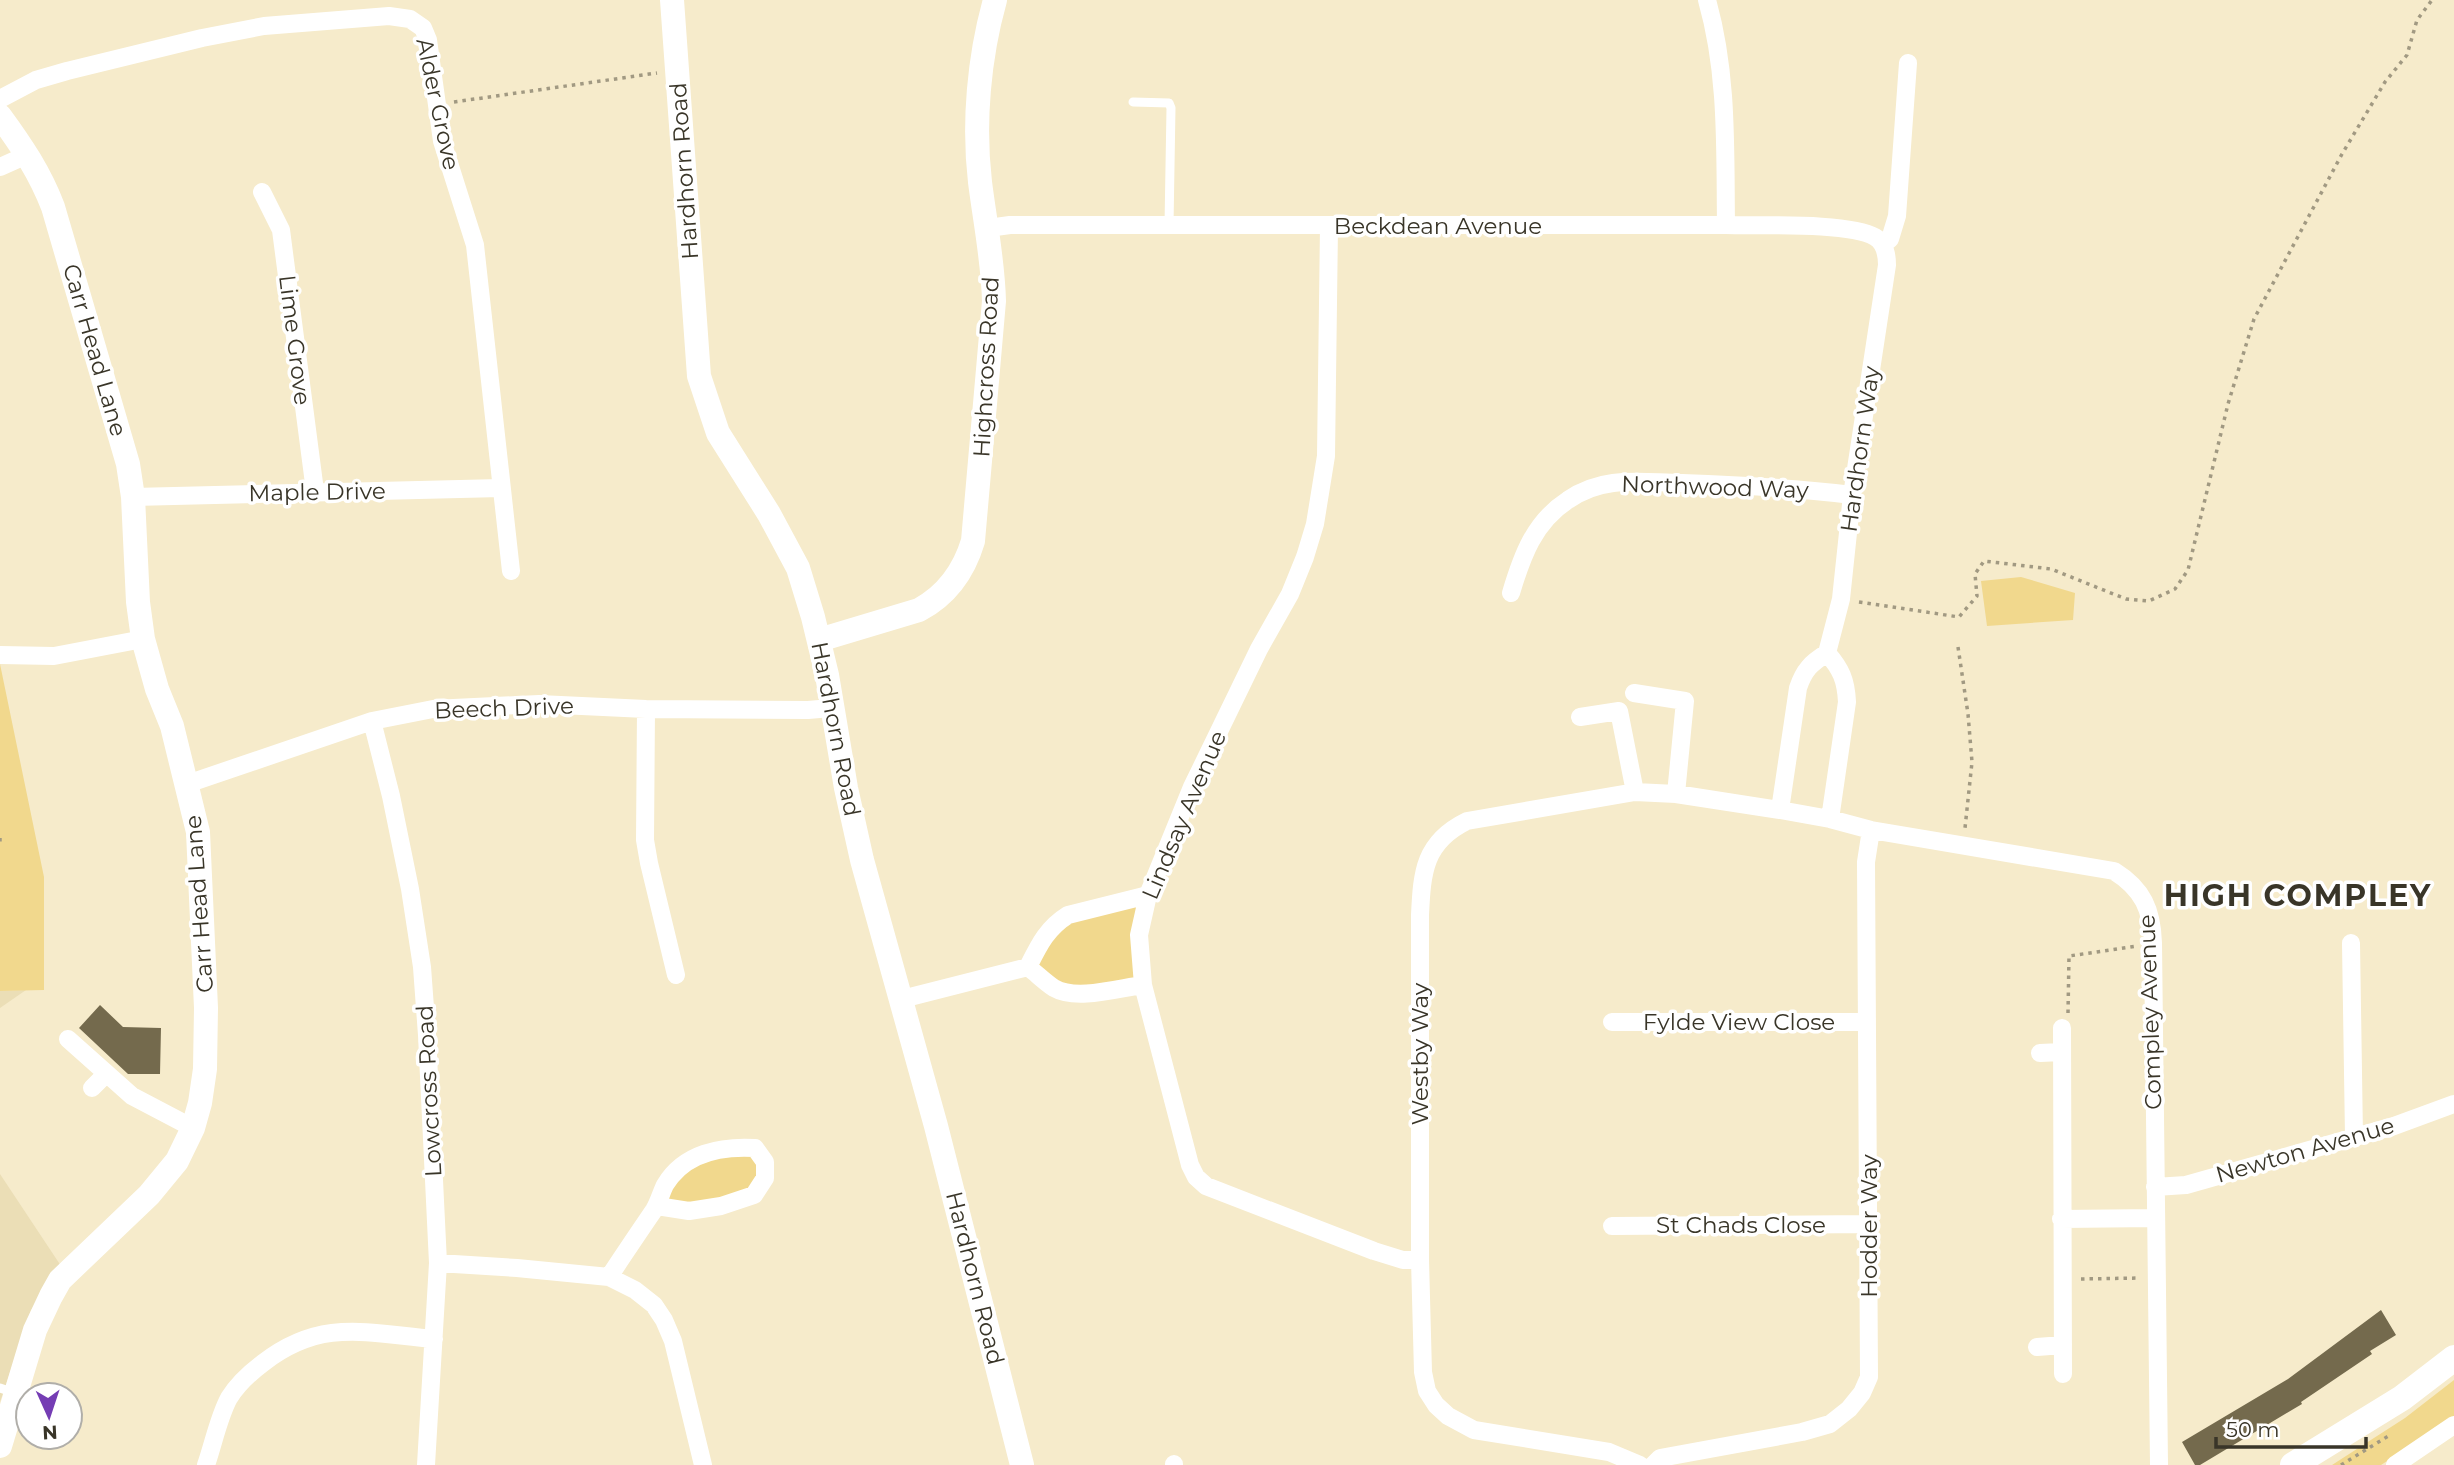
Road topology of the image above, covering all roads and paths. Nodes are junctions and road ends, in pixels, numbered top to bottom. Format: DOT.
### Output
graph roads {
  1 [pos="672,0"];
  2 [pos="995,0"];
  3 [pos="1707,0"];
  4 [pos="2432,0"];
  5 [pos="1908,63"];
  6 [pos="677,70"];
  7 [pos="0,99"];
  8 [pos="1133,102"];
  9 [pos="435,105"];
  10 [pos="0,116"];
  11 [pos="29,154"];
  12 [pos="0,167"];
  13 [pos="262,192"];
  14 [pos="1169,225"];
  15 [pos="1726,225"];
  16 [pos="1329,226"];
  17 [pos="988,228"];
  18 [pos="1883,245"];
  19 [pos="501,488"];
  20 [pos="315,492"];
  21 [pos="1852,495"];
  22 [pos="133,497"];
  23 [pos="511,571"];
  24 [pos="1511,593"];
  25 [pos="1841,599"];
  26 [pos="143,639"];
  27 [pos="819,640"];
  28 [pos="1958,648"];
  29 [pos="1827,653"];
  30 [pos="0,655"];
  31 [pos="1634,692"];
  32 [pos="831,708"];
  33 [pos="646,709"];
  34 [pos="1580,717"];
  35 [pos="372,721"];
  36 [pos="187,784"];
  37 [pos="1635,792"];
  38 [pos="1676,794"];
  39 [pos="1780,810"];
  40 [pos="1830,819"];
  41 [pos="1871,830"];
  42 [pos="0,838"];
  43 [pos="1963,844"];
  44 [pos="0,845"];
  45 [pos="1148,895"];
  46 [pos="2153,943"];
  47 [pos="2351,943"];
  48 [pos="1028,967"];
  49 [pos="676,975"];
  50 [pos="1143,985"];
  51 [pos="902,999"];
  52 [pos="1612,1022"];
  53 [pos="1867,1022"];
  54 [pos="2062,1028"];
  55 [pos="68,1039"];
  56 [pos="2062,1052"];
  57 [pos="2040,1053"];
  58 [pos="106,1074"];
  59 [pos="92,1088"];
  60 [pos="2454,1104"];
  61 [pos="193,1128"];
  62 [pos="2354,1137"];
  63 [pos="2155,1187"];
  64 [pos="657,1206"];
  65 [pos="2155,1218"];
  66 [pos="2061,1219"];
  67 [pos="1870,1224"];
  68 [pos="1612,1226"];
  69 [pos="1420,1260"];
  70 [pos="438,1264"];
  71 [pos="609,1277"];
  72 [pos="2156,1277"];
  73 [pos="2062,1280"];
  74 [pos="434,1339"];
  75 [pos="2063,1345"];
  76 [pos="2037,1347"];
  77 [pos="2454,1358"];
  78 [pos="2063,1374"];
  79 [pos="8,1391"];
  80 [pos="2454,1424"];
  81 [pos="0,1446"];
  82 [pos="206,1465"];
  83 [pos="426,1465"];
  84 [pos="703,1465"];
  85 [pos="1022,1465"];
  86 [pos="1640,1465"];
  87 [pos="1653,1465"];
  88 [pos="2159,1465"];
  89 [pos="2293,1465"];
  90 [pos="2395,1465"];
  1 -- 6 [label="street, Hardhorn Road"];
  2 -- 17 [label="street, Highcross Road"];
  3 -- 15 [label="street"];
  4 -- 25 [label="path"];
  5 -- 18 [label="street"];
  6 -- 9 [label="path"];
  6 -- 27 [label="street, Hardhorn Road"];
  7 -- 9 [label="street, Alder Grove"];
  8 -- 14 [label="lane"];
  9 -- 19 [label="street, Alder Grove"];
  10 -- 11 [label="street, Carr Head Lane"];
  11 -- 12 [label="street"];
  11 -- 22 [label="street, Carr Head Lane"];
  13 -- 20 [label="street, Lime Grove"];
  14 -- 16 [label="street, Beckdean Avenue"];
  14 -- 17 [label="street, Beckdean Avenue"];
  15 -- 16 [label="street, Beckdean Avenue"];
  15 -- 18 [label="street, Beckdean Avenue"];
  16 -- 45 [label="street, Lindsay Avenue"];
  17 -- 27 [label="street, Highcross Road"];
  18 -- 21 [label="street, Hardhorn Way"];
  19 -- 20 [label="street, Maple Drive"];
  19 -- 23 [label="street, Alder Grove"];
  20 -- 22 [label="street, Maple Drive"];
  21 -- 24 [label="street, Northwood Way"];
  21 -- 25 [label="street, Hardhorn Way"];
  22 -- 26 [label="street, Carr Head Lane"];
  25 -- 29 [label="street, Hardhorn Way"];
  26 -- 30 [label="street"];
  26 -- 36 [label="street, Carr Head Lane"];
  27 -- 32 [label="street, Hardhorn Road"];
  28 -- 43 [label="path"];
  29 -- 39 [label="street"];
  29 -- 40 [label="street"];
  31 -- 38 [label="street"];
  32 -- 33 [label="street, Beech Drive"];
  32 -- 51 [label="street, Hardhorn Road"];
  33 -- 35 [label="street, Beech Drive"];
  33 -- 49 [label="street"];
  34 -- 37 [label="street"];
  35 -- 36 [label="street, Beech Drive"];
  35 -- 70 [label="street, Lowcross Road"];
  36 -- 61 [label="street, Carr Head Lane"];
  37 -- 38 [label="street, Westby Way"];
  37 -- 69 [label="street, Westby Way"];
  38 -- 39 [label="street, Westby Way"];
  39 -- 40 [label="street, Compley Avenue"];
  40 -- 41 [label="street, Compley Avenue"];
  41 -- 43 [label="street, Compley Avenue"];
  41 -- 53 [label="street, Hodder Way"];
  42 -- 44 [label="path"];
  43 -- 46 [label="street, Compley Avenue"];
  45 -- 48 [label="street"];
  45 -- 50 [label="street, Lindsay Avenue"];
  46 -- 54 [label="path"];
  46 -- 63 [label="street, Compley Avenue"];
  47 -- 62 [label="street"];
  48 -- 50 [label="street"];
  48 -- 51 [label="street"];
  50 -- 69 [label="street, Lindsay Avenue"];
  51 -- 85 [label="street, Hardhorn Road"];
  52 -- 53 [label="street, Fylde View Close"];
  53 -- 67 [label="street, Hodder Way"];
  54 -- 56 [label="street"];
  55 -- 58 [label="street"];
  56 -- 57 [label="street"];
  56 -- 66 [label="street"];
  58 -- 59 [label="street"];
  58 -- 61 [label="street"];
  60 -- 62 [label="street, Newton Avenue"];
  61 -- 79 [label="street, Carr Head Lane"];
  62 -- 63 [label="street, Newton Avenue"];
  63 -- 65 [label="street, Compley Avenue"];
  64 -- 64 [label="street"];
  64 -- 71 [label="street"];
  65 -- 66 [label="street"];
  65 -- 72 [label="street, Compley Avenue"];
  66 -- 73 [label="street"];
  67 -- 68 [label="street, St Chads Close"];
  67 -- 87 [label="street, Hodder Way"];
  69 -- 86 [label="street, Westby Way"];
  70 -- 71 [label="street"];
  70 -- 74 [label="street, Lowcross Road"];
  71 -- 84 [label="street"];
  72 -- 73 [label="path"];
  72 -- 88 [label="street, Compley Avenue"];
  73 -- 75 [label="street"];
  74 -- 82 [label="street"];
  74 -- 83 [label="street, Lowcross Road"];
  75 -- 76 [label="street"];
  75 -- 78 [label="street"];
  77 -- 89 [label="main road"];
  79 -- 81 [label="street, Carr Head Lane"];
  80 -- 90 [label="street"];
}
